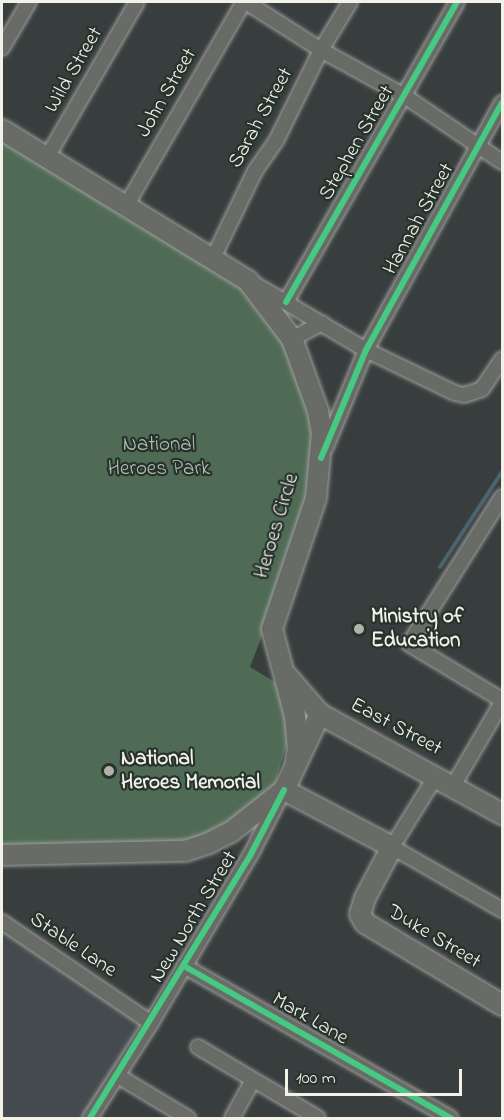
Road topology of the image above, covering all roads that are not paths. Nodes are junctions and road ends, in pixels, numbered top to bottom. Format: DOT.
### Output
graph roads {
  1 [pos="29,2"];
  2 [pos="137,2"];
  3 [pos="245,2"];
  4 [pos="350,2"];
  5 [pos="457,2"];
  6 [pos="2,48"];
  7 [pos="321,50"];
  8 [pos="403,95"];
  9 [pos="502,104"];
  10 [pos="2,130"];
  11 [pos="478,147"];
  12 [pos="46,159"];
  13 [pos="502,162"];
  14 [pos="126,206"];
  15 [pos="213,258"];
  16 [pos="248,281"];
  17 [pos="286,302"];
  18 [pos="321,323"];
  19 [pos="292,339"];
  20 [pos="366,350"];
  21 [pos="502,359"];
  22 [pos="342,408"];
  23 [pos="318,411"];
  24 [pos="321,458"];
  25 [pos="502,497"];
  26 [pos="280,670"];
  27 [pos="502,701"];
  28 [pos="320,714"];
  29 [pos="295,766"];
  30 [pos="436,776"];
  31 [pos="453,786"];
  32 [pos="284,790"];
  33 [pos="502,814"];
  34 [pos="392,847"];
  35 [pos="2,855"];
  36 [pos="502,910"];
  37 [pos="2,922"];
  38 [pos="184,966"];
  39 [pos="502,1005"];
  40 [pos="151,1023"];
  41 [pos="198,1047"];
  42 [pos="118,1076"];
  43 [pos="253,1080"];
  44 [pos="91,1118"];
  45 [pos="188,1119"];
  46 [pos="232,1119"];
  47 [pos="318,1119"];
  48 [pos="451,1119"];
  1 -- 6 [label="street"];
  2 -- 12 [label="street, Wild Street"];
  3 -- 7 [label="street"];
  3 -- 14 [label="street, John Street"];
  4 -- 7 [label="street, Sarah Street"];
  5 -- 8 [label="street, Stephen Street"];
  7 -- 8 [label="street"];
  7 -- 15 [label="street, Sarah Street"];
  8 -- 11 [label="street"];
  8 -- 17 [label="street, Stephen Street"];
  9 -- 11 [label="street, Hannah Street"];
  10 -- 12 [label="main road, Heroes Circle"];
  11 -- 13 [label="street"];
  11 -- 20 [label="street, Hannah Street"];
  12 -- 14 [label="main road, Heroes Circle"];
  14 -- 15 [label="main road, Heroes Circle"];
  15 -- 16 [label="main road, Heroes Circle"];
  16 -- 17 [label="street"];
  16 -- 19 [label="main road, Heroes Circle"];
  17 -- 18 [label="street"];
  18 -- 19 [label="street"];
  18 -- 20 [label="street"];
  19 -- 23 [label="main road, Heroes Circle"];
  20 -- 21 [label="street"];
  20 -- 22 [label="street, Hannah Street"];
  22 -- 23 [label="street"];
  22 -- 24 [label="street, Hannah Street"];
  23 -- 24 [label="main road, Heroes Circle"];
  24 -- 26 [label="main road, Heroes Circle"];
  25 -- 27 [label="street"];
  26 -- 28 [label="main road, East Street"];
  26 -- 29 [label="main road, Heroes Circle"];
  27 -- 31 [label="street"];
  28 -- 29 [label="main road, Heroes Circle"];
  28 -- 30 [label="main road, East Street"];
  29 -- 32 [label="main road, Heroes Circle"];
  30 -- 31 [label="main road, East Street"];
  30 -- 34 [label="street"];
  31 -- 33 [label="main road, East Street"];
  32 -- 34 [label="main road"];
  32 -- 35 [label="main road, Heroes Circle"];
  32 -- 38 [label="street, New North Street"];
  34 -- 36 [label="street"];
  34 -- 39 [label="main road, Duke Street"];
  37 -- 40 [label="street, Stable Lane"];
  38 -- 40 [label="street, New North Street"];
  38 -- 48 [label="street, Mark Lane"];
  40 -- 42 [label="street, New North Street"];
  41 -- 43 [label="street"];
  42 -- 44 [label="street, New North Street"];
  42 -- 45 [label="street"];
  43 -- 46 [label="street"];
  43 -- 47 [label="street"];
}
